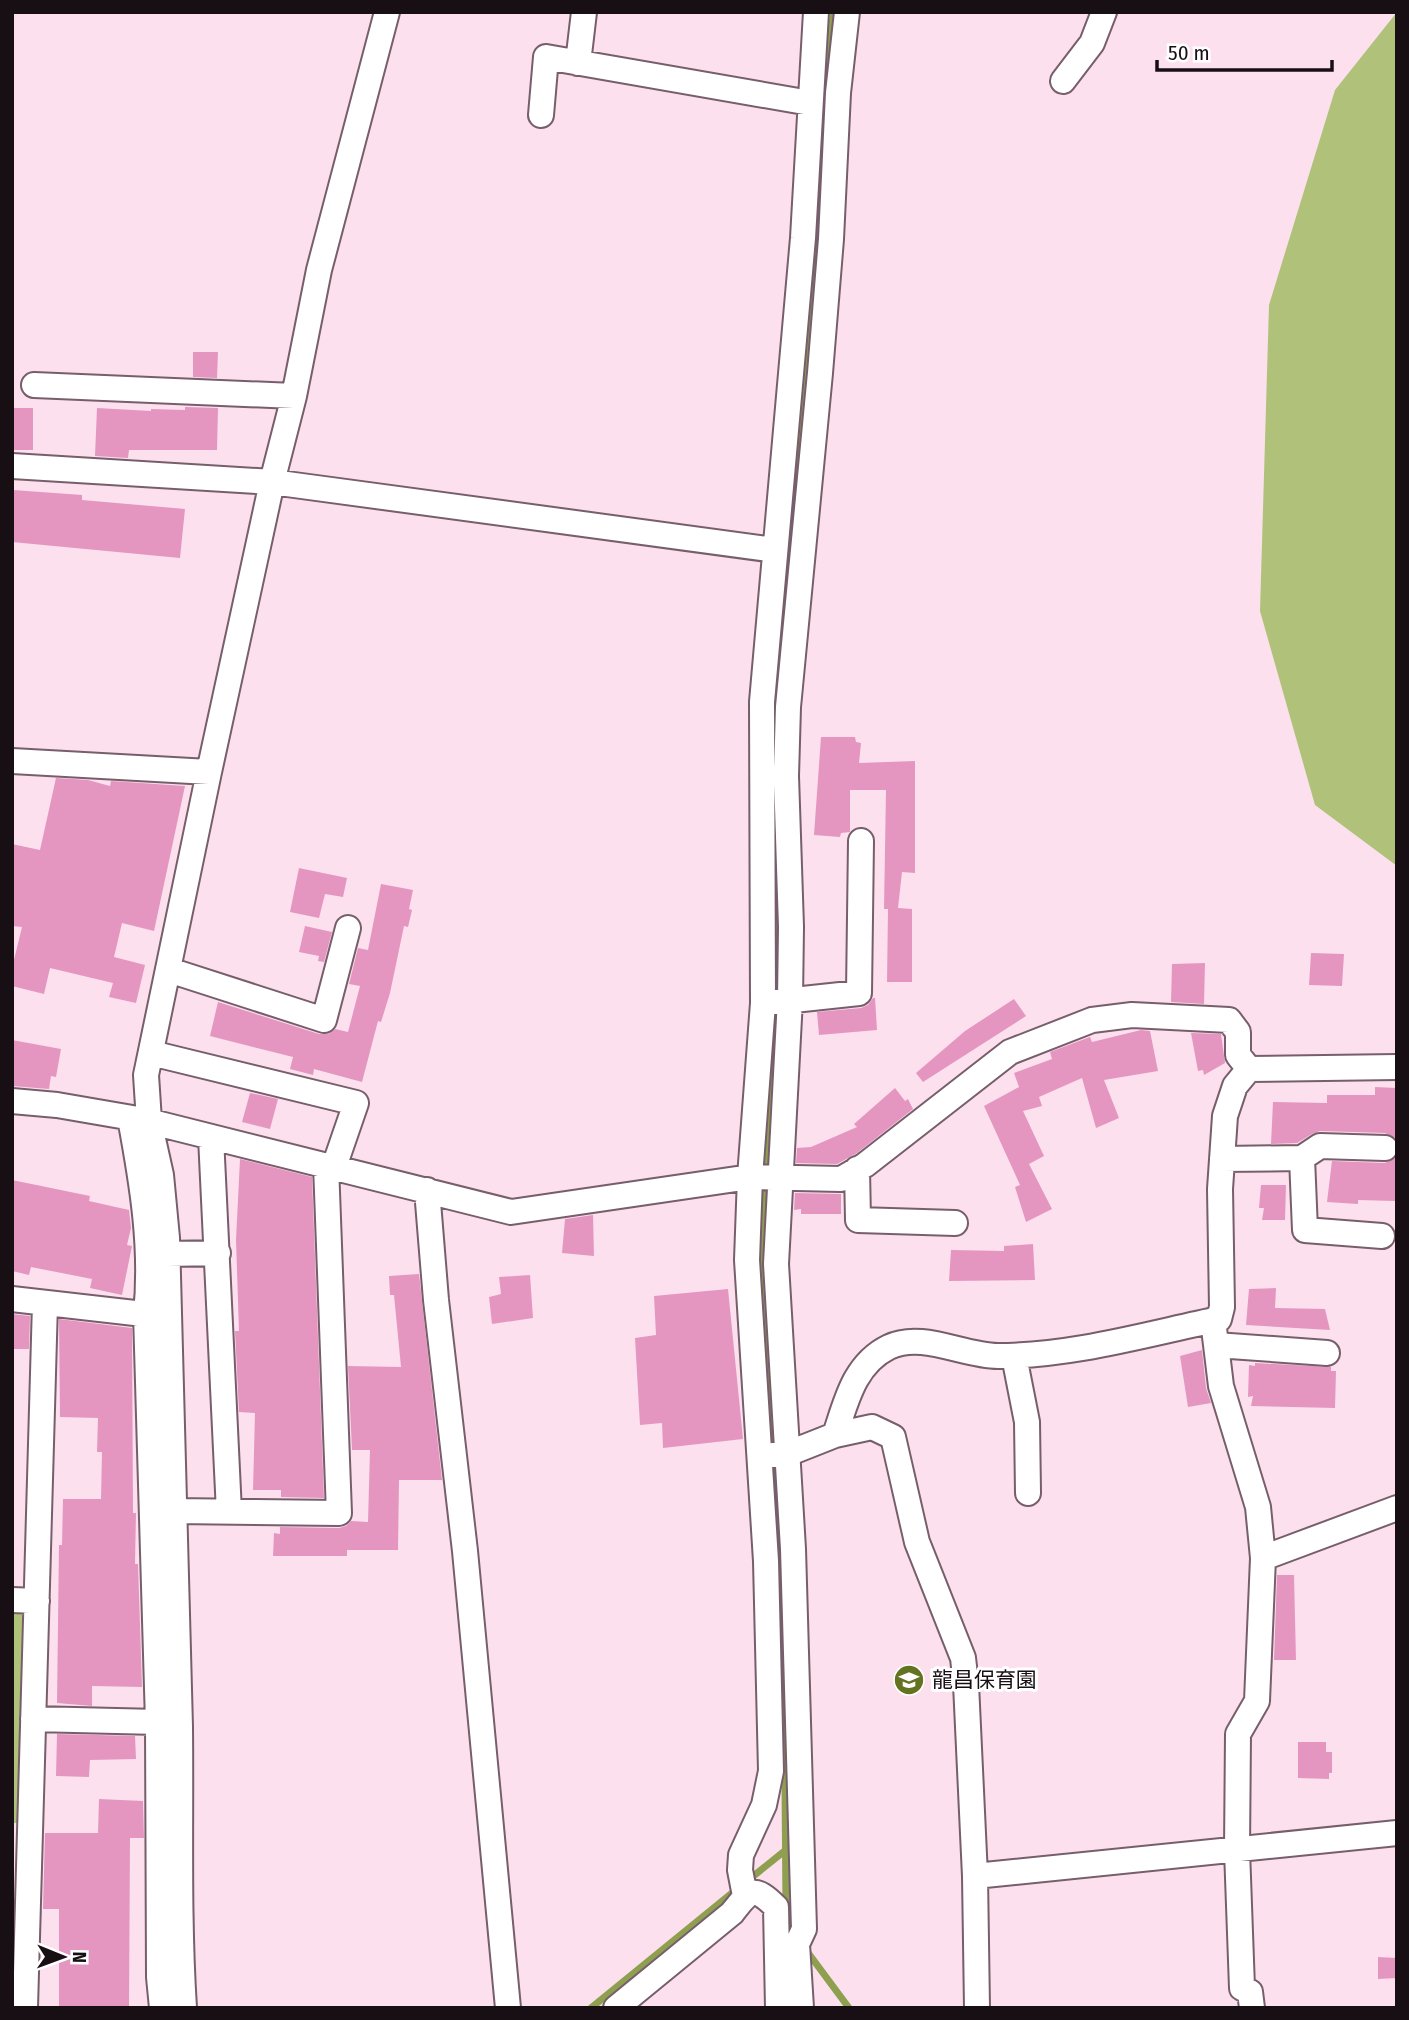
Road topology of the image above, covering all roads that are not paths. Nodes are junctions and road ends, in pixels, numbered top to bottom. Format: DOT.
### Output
graph roads {
  1 [pos="387,12"];
  2 [pos="584,12"];
  3 [pos="816,12"];
  4 [pos="847,12"];
  5 [pos="1104,12"];
  6 [pos="578,63"];
  7 [pos="1063,81"];
  8 [pos="810,103"];
  9 [pos="541,115"];
  10 [pos="34,385"];
  11 [pos="285,396"];
  12 [pos="12,467"];
  13 [pos="265,481"];
  14 [pos="775,550"];
  15 [pos="775,705"];
  16 [pos="12,761"];
  17 [pos="202,772"];
  18 [pos="861,841"];
  19 [pos="348,928"];
  20 [pos="169,970"];
  21 [pos="777,1001"];
  22 [pos="151,1053"];
  23 [pos="1397,1067"];
  24 [pos="1249,1069"];
  25 [pos="12,1101"];
  26 [pos="139,1119"];
  27 [pos="211,1137"];
  28 [pos="1385,1148"];
  29 [pos="1302,1158"];
  30 [pos="1222,1159"];
  31 [pos="330,1166"];
  32 [pos="857,1169"];
  33 [pos="766,1177"];
  34 [pos="426,1190"];
  35 [pos="955,1223"];
  36 [pos="1382,1236"];
  37 [pos="218,1254"];
  38 [pos="167,1255"];
  39 [pos="12,1299"];
  40 [pos="45,1303"];
  41 [pos="158,1315"];
  42 [pos="1213,1320"];
  43 [pos="1216,1345"];
  44 [pos="1327,1353"];
  45 [pos="1014,1356"];
  46 [pos="835,1435"];
  47 [pos="774,1455"];
  48 [pos="1028,1493"];
  49 [pos="1397,1508"];
  50 [pos="174,1511"];
  51 [pos="229,1512"];
  52 [pos="1263,1558"];
  53 [pos="24,1601"];
  54 [pos="33,1719"];
  55 [pos="158,1722"];
  56 [pos="1397,1833"];
  57 [pos="21,1842"];
  58 [pos="1237,1850"];
  59 [pos="975,1877"];
  60 [pos="744,1888"];
  61 [pos="789,1907"];
  62 [pos="25,2008"];
  63 [pos="162,2008"];
  64 [pos="184,2008"];
  65 [pos="508,2008"];
  66 [pos="616,2008"];
  67 [pos="779,2008"];
  68 [pos="801,2008"];
  69 [pos="977,2008"];
  70 [pos="1252,2008"];
  1 -- 11 [label="street"];
  2 -- 6 [label="street"];
  3 -- 8 [label="street"];
  4 -- 15 [label="street"];
  5 -- 7 [label="street"];
  6 -- 8 [label="street"];
  6 -- 9 [label="street"];
  8 -- 14 [label="street"];
  10 -- 11 [label="street"];
  11 -- 13 [label="street"];
  12 -- 13 [label="street"];
  13 -- 14 [label="street"];
  13 -- 17 [label="street"];
  14 -- 15 [label="street"];
  15 -- 21 [label="street"];
  16 -- 17 [label="street"];
  17 -- 20 [label="street"];
  18 -- 21 [label="street"];
  19 -- 20 [label="street"];
  20 -- 22 [label="street"];
  21 -- 33 [label="street"];
  22 -- 26 [label="street"];
  22 -- 31 [label="street"];
  23 -- 24 [label="street"];
  24 -- 30 [label="street"];
  24 -- 32 [label="street"];
  25 -- 26 [label="street"];
  26 -- 27 [label="street"];
  26 -- 38 [label="street"];
  26 -- 41 [label="street"];
  27 -- 31 [label="street"];
  27 -- 37 [label="street"];
  28 -- 29 [label="street"];
  29 -- 30 [label="street"];
  29 -- 36 [label="street"];
  30 -- 42 [label="street"];
  31 -- 34 [label="street"];
  31 -- 51 [label="street"];
  32 -- 33 [label="street"];
  32 -- 35 [label="street"];
  33 -- 34 [label="street"];
  33 -- 47 [label="street"];
  34 -- 65 [label="street"];
  37 -- 38 [label="street"];
  37 -- 51 [label="street"];
  38 -- 41 [label="street"];
  39 -- 40 [label="street"];
  40 -- 41 [label="street"];
  40 -- 53 [label="street"];
  41 -- 50 [label="street"];
  41 -- 55 [label="street"];
  42 -- 43 [label="street"];
  42 -- 45 [label="street"];
  43 -- 44 [label="street"];
  43 -- 52 [label="street"];
  45 -- 46 [label="street"];
  45 -- 48 [label="street"];
  46 -- 47 [label="street"];
  46 -- 59 [label="street"];
  47 -- 60 [label="street"];
  47 -- 61 [label="street"];
  49 -- 52 [label="street"];
  50 -- 51 [label="street"];
  50 -- 64 [label="street"];
  52 -- 58 [label="street"];
  53 -- 54 [label="street"];
  54 -- 55 [label="street"];
  54 -- 57 [label="street"];
  55 -- 63 [label="street"];
  56 -- 58 [label="street"];
  57 -- 62 [label="street"];
  58 -- 59 [label="street"];
  58 -- 70 [label="street"];
  59 -- 69 [label="street"];
  60 -- 61 [label="street"];
  60 -- 66 [label="street"];
  61 -- 67 [label="street"];
  61 -- 68 [label="street"];
}
